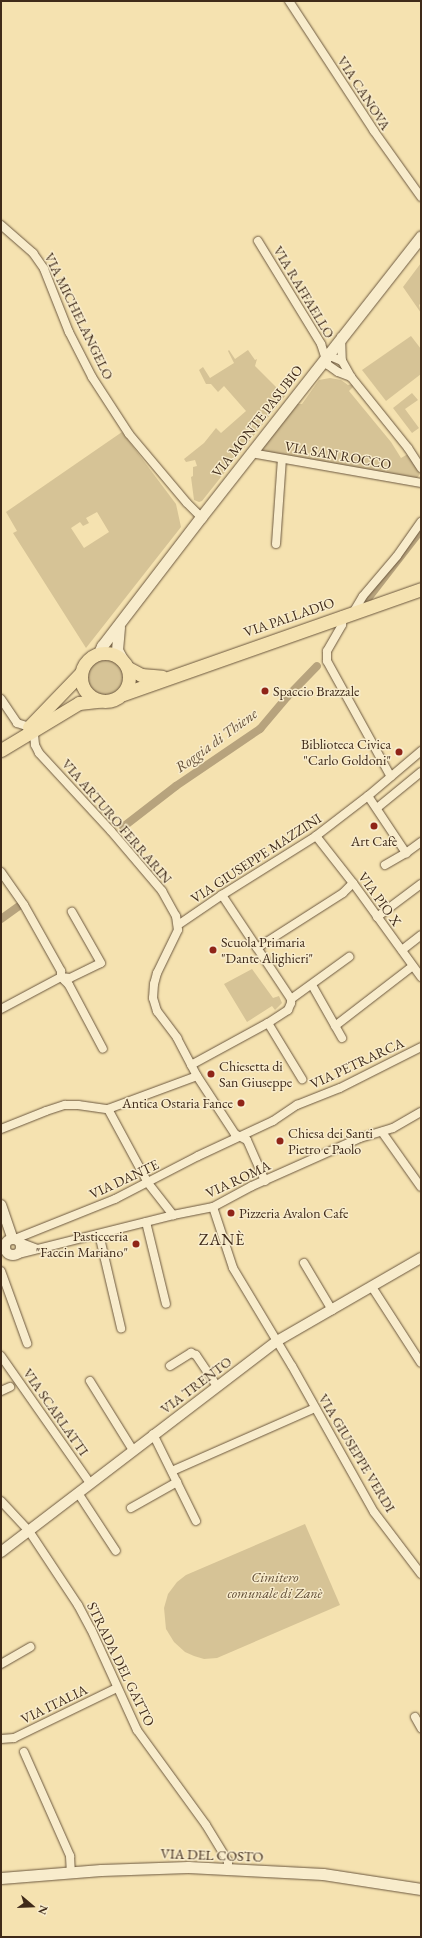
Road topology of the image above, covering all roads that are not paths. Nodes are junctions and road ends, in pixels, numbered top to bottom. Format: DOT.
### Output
graph roads {
  1 [pos="289,1"];
  2 [pos="421,197"];
  3 [pos="1,225"];
  4 [pos="421,236"];
  5 [pos="258,241"];
  6 [pos="341,337"];
  7 [pos="326,356"];
  8 [pos="342,361"];
  9 [pos="338,372"];
  10 [pos="312,375"];
  11 [pos="351,377"];
  12 [pos="251,453"];
  13 [pos="282,458"];
  14 [pos="421,468"];
  15 [pos="421,484"];
  16 [pos="201,517"];
  17 [pos="421,522"];
  18 [pos="276,544"];
  19 [pos="421,589"];
  20 [pos="348,613"];
  21 [pos="119,627"];
  22 [pos="99,653"];
  23 [pos="125,663"];
  24 [pos="81,673"];
  25 [pos="168,678"];
  26 [pos="62,693"];
  27 [pos="123,694"];
  28 [pos="1,699"];
  29 [pos="99,701"];
  30 [pos="68,709"];
  31 [pos="34,724"];
  32 [pos="19,737"];
  33 [pos="35,745"];
  34 [pos="1,750"];
  35 [pos="421,751"];
  36 [pos="421,772"];
  37 [pos="391,777"];
  38 [pos="368,796"];
  39 [pos="377,808"];
  40 [pos="316,836"];
  41 [pos="421,842"];
  42 [pos="406,853"];
  43 [pos="386,865"];
  44 [pos="1,872"];
  45 [pos="353,883"];
  46 [pos="421,884"];
  47 [pos="222,895"];
  48 [pos="72,912"];
  49 [pos="377,917"];
  50 [pos="178,926"];
  51 [pos="421,935"];
  52 [pos="257,948"];
  53 [pos="402,950"];
  54 [pos="349,957"];
  55 [pos="413,966"];
  56 [pos="61,977"];
  57 [pos="421,977"];
  58 [pos="312,985"];
  59 [pos="292,999"];
  60 [pos="1,1010"];
  61 [pos="268,1024"];
  62 [pos="335,1026"];
  63 [pos="342,1038"];
  64 [pos="421,1047"];
  65 [pos="103,1049"];
  66 [pos="192,1065"];
  67 [pos="197,1076"];
  68 [pos="302,1079"];
  69 [pos="108,1109"];
  70 [pos="421,1112"];
  71 [pos="1,1129"];
  72 [pos="382,1132"];
  73 [pos="242,1137"];
  74 [pos="266,1181"];
  75 [pos="148,1183"];
  76 [pos="421,1187"];
  77 [pos="1,1205"];
  78 [pos="213,1207"];
  79 [pos="173,1215"];
  80 [pos="146,1222"];
  81 [pos="99,1234"];
  82 [pos="10,1243"];
  83 [pos="37,1248"];
  84 [pos="15,1255"];
  85 [pos="1,1258"];
  86 [pos="421,1258"];
  87 [pos="304,1263"];
  88 [pos="1,1271"];
  89 [pos="372,1287"];
  90 [pos="166,1304"];
  91 [pos="332,1310"];
  92 [pos="121,1328"];
  93 [pos="277,1341"];
  94 [pos="27,1343"];
  95 [pos="1,1356"];
  96 [pos="421,1362"];
  97 [pos="170,1366"];
  98 [pos="90,1381"];
  99 [pos="217,1386"];
  100 [pos="10,1387"];
  101 [pos="1,1391"];
  102 [pos="314,1408"];
  103 [pos="153,1434"];
  104 [pos="132,1450"];
  105 [pos="172,1471"];
  106 [pos="177,1482"];
  107 [pos="90,1483"];
  108 [pos="78,1493"];
  109 [pos="1,1501"];
  110 [pos="131,1508"];
  111 [pos="196,1521"];
  112 [pos="29,1531"];
  113 [pos="116,1551"];
  114 [pos="1,1552"];
  115 [pos="421,1574"];
  116 [pos="31,1647"];
  117 [pos="1,1664"];
  118 [pos="117,1688"];
  119 [pos="415,1717"];
  120 [pos="421,1728"];
  121 [pos="1,1740"];
  122 [pos="24,1752"];
  123 [pos="228,1868"];
  124 [pos="71,1873"];
  125 [pos="1,1878"];
  126 [pos="421,1889"];
  1 -- 2 [label="street, VIA CANOVA"];
  3 -- 16 [label="street, VIA MICHELANGELO"];
  4 -- 6 [label="main road, VIA MONTE PASUBIO"];
  5 -- 7 [label="street, VIA RAFFAELLO"];
  6 -- 7 [label="main road, VIA MONTE PASUBIO"];
  6 -- 8 [label="street"];
  7 -- 8 [label="street"];
  7 -- 9 [label="street, VIA RAFFAELLO"];
  7 -- 10 [label="main road, VIA MONTE PASUBIO"];
  8 -- 11 [label="street"];
  9 -- 10 [label="street"];
  9 -- 11 [label="street"];
  10 -- 12 [label="main road, VIA MONTE PASUBIO"];
  11 -- 14 [label="street"];
  12 -- 13 [label="street, VIA SAN ROCCO"];
  12 -- 16 [label="main road, VIA MONTE PASUBIO"];
  13 -- 15 [label="street, VIA SAN ROCCO"];
  13 -- 18 [label="street"];
  16 -- 21 [label="main road, VIA MONTE PASUBIO"];
  17 -- 20 [label="street"];
  19 -- 20 [label="main road, VIA PALLADIO"];
  20 -- 25 [label="main road, VIA PALLADIO"];
  20 -- 37 [label="street"];
  21 -- 22 [label="main road, VIA MONTE PASUBIO"];
  21 -- 23 [label="main road"];
  22 -- 23 [label="main road"];
  22 -- 24 [label="main road"];
  23 -- 25 [label="main road"];
  23 -- 27 [label="main road"];
  24 -- 26 [label="main road"];
  24 -- 29 [label="main road"];
  25 -- 27 [label="main road, VIA PALLADIO"];
  26 -- 30 [label="main road"];
  26 -- 31 [label="main road"];
  27 -- 29 [label="main road"];
  28 -- 31 [label="street"];
  29 -- 30 [label="main road"];
  30 -- 31 [label="main road"];
  31 -- 32 [label="main road"];
  31 -- 33 [label="street"];
  32 -- 33 [label="street"];
  32 -- 34 [label="main road"];
  33 -- 50 [label="street, VIA ARTURO FERRARIN"];
  35 -- 37 [label="street, VIA GIUSEPPE MAZZINI"];
  36 -- 39 [label="street"];
  37 -- 38 [label="street, VIA GIUSEPPE MAZZINI"];
  38 -- 39 [label="street"];
  38 -- 40 [label="street, VIA GIUSEPPE MAZZINI"];
  39 -- 42 [label="street"];
  40 -- 45 [label="street, VIA PIO X"];
  40 -- 47 [label="street, VIA GIUSEPPE MAZZINI"];
  41 -- 42 [label="street"];
  42 -- 43 [label="street"];
  44 -- 56 [label="street"];
  45 -- 49 [label="street, VIA PIO X"];
  45 -- 52 [label="street"];
  46 -- 49 [label="street"];
  47 -- 50 [label="street, VIA GIUSEPPE MAZZINI"];
  47 -- 52 [label="street"];
  48 -- 56 [label="street"];
  49 -- 53 [label="street, VIA PIO X"];
  50 -- 66 [label="street"];
  51 -- 53 [label="street"];
  52 -- 59 [label="street"];
  53 -- 55 [label="street, VIA PIO X"];
  54 -- 58 [label="street"];
  55 -- 57 [label="street, VIA PIO X"];
  55 -- 62 [label="street"];
  56 -- 60 [label="street"];
  56 -- 65 [label="street"];
  58 -- 59 [label="street"];
  58 -- 62 [label="street"];
  59 -- 61 [label="street"];
  61 -- 66 [label="street"];
  61 -- 68 [label="street"];
  62 -- 63 [label="street"];
  64 -- 73 [label="street, VIA PETRARCA"];
  66 -- 67 [label="street"];
  67 -- 69 [label="street"];
  67 -- 73 [label="street"];
  69 -- 71 [label="street"];
  69 -- 75 [label="street"];
  70 -- 72 [label="street, VIA ROMA"];
  72 -- 74 [label="street, VIA ROMA"];
  72 -- 76 [label="street"];
  73 -- 74 [label="street"];
  73 -- 75 [label="street, VIA DANTE"];
  74 -- 78 [label="street, VIA ROMA"];
  75 -- 79 [label="street"];
  75 -- 82 [label="street, VIA DANTE"];
  77 -- 82 [label="street"];
  78 -- 79 [label="street, VIA ROMA"];
  78 -- 93 [label="street, VIA GIUSEPPE VERDI"];
  79 -- 80 [label="street, VIA ROMA"];
  80 -- 81 [label="street, VIA ROMA"];
  80 -- 90 [label="street"];
  81 -- 83 [label="street, VIA ROMA"];
  81 -- 92 [label="street"];
  82 -- 83 [label="street"];
  82 -- 84 [label="street"];
  82 -- 84 [label="street"];
  83 -- 84 [label="street, VIA ROMA"];
  84 -- 85 [label="street"];
  86 -- 89 [label="street, VIA TRENTO"];
  87 -- 91 [label="street"];
  88 -- 94 [label="street"];
  89 -- 91 [label="street, VIA TRENTO"];
  89 -- 96 [label="street"];
  91 -- 93 [label="street, VIA TRENTO"];
  93 -- 99 [label="street, VIA TRENTO"];
  93 -- 102 [label="street, VIA GIUSEPPE VERDI"];
  95 -- 107 [label="street, VIA SCARLATTI"];
  97 -- 99 [label="street"];
  98 -- 104 [label="street"];
  99 -- 103 [label="street, VIA TRENTO"];
  100 -- 101 [label="street"];
  102 -- 105 [label="street"];
  102 -- 115 [label="street, VIA GIUSEPPE VERDI"];
  103 -- 104 [label="street, VIA TRENTO"];
  103 -- 105 [label="street"];
  104 -- 107 [label="street, VIA TRENTO"];
  105 -- 106 [label="street"];
  106 -- 110 [label="street"];
  106 -- 111 [label="street"];
  107 -- 108 [label="street, VIA TRENTO"];
  108 -- 112 [label="street, VIA TRENTO"];
  108 -- 113 [label="street"];
  109 -- 112 [label="street, STRADA DEL GATTO"];
  112 -- 114 [label="street, VIA TRENTO"];
  112 -- 118 [label="street, STRADA DEL GATTO"];
  116 -- 117 [label="street"];
  118 -- 121 [label="street, VIA ITALIA"];
  118 -- 123 [label="street, STRADA DEL GATTO"];
  119 -- 120 [label="street"];
  122 -- 124 [label="street"];
  123 -- 124 [label="main road, VIA DEL COSTO"];
  123 -- 126 [label="main road, VIA DEL COSTO"];
  124 -- 125 [label="main road, VIA DEL COSTO"];
}
